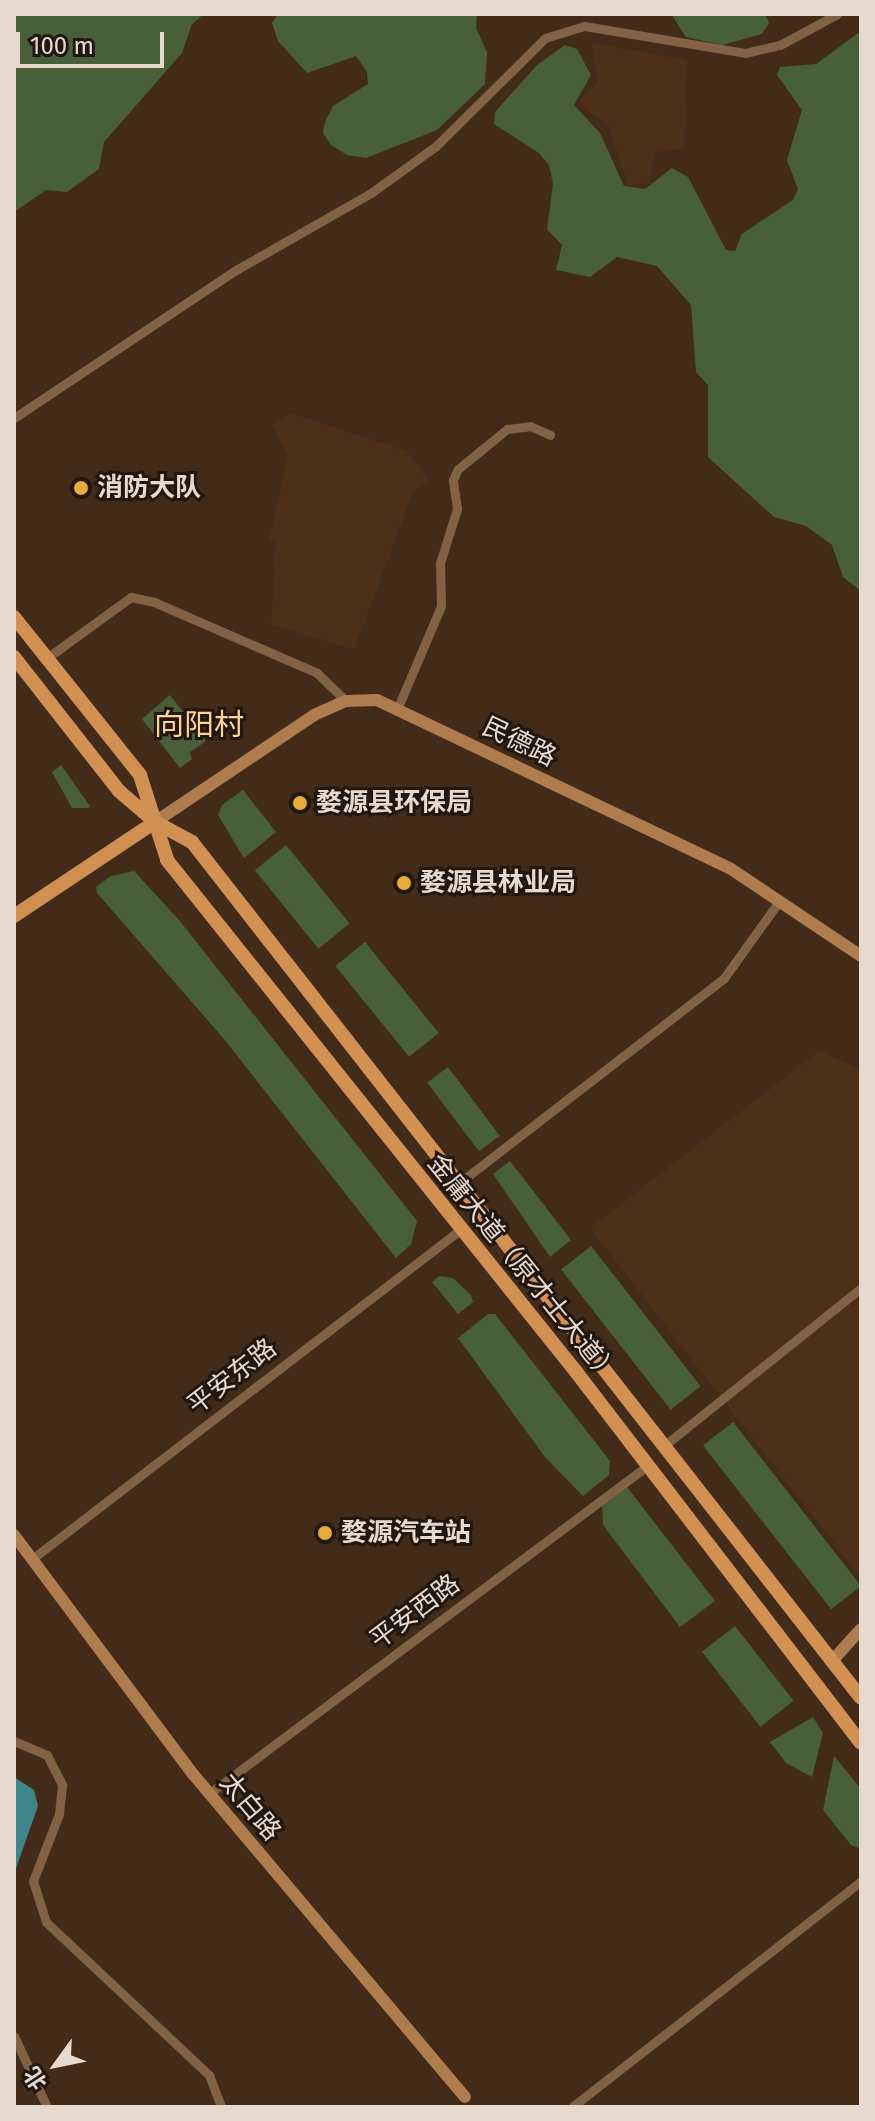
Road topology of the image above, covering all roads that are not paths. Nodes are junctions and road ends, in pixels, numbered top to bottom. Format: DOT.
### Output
graph roads {
  1 [pos="837,14"];
  2 [pos="14,418"];
  3 [pos="550,435"];
  4 [pos="14,617"];
  5 [pos="14,657"];
  6 [pos="47,658"];
  7 [pos="346,701"];
  8 [pos="398,707"];
  9 [pos="155,822"];
  10 [pos="780,900"];
  11 [pos="14,916"];
  12 [pos="861,956"];
  13 [pos="459,1183"];
  14 [pos="460,1230"];
  15 [pos="861,1288"];
  16 [pos="665,1445"];
  17 [pos="647,1466"];
  18 [pos="14,1535"];
  19 [pos="32,1559"];
  20 [pos="861,1629"];
  21 [pos="832,1661"];
  22 [pos="861,1698"];
  23 [pos="14,1741"];
  24 [pos="861,1743"];
  25 [pos="210,1793"];
  26 [pos="861,1881"];
  27 [pos="14,2036"];
  28 [pos="465,2097"];
  29 [pos="47,2107"];
  30 [pos="221,2107"];
  31 [pos="572,2107"];
  1 -- 2 [label="street"];
  3 -- 8 [label="street"];
  4 -- 6 [label="main road, 金庸大道（原才士大道）"];
  5 -- 9 [label="main road, 金庸大道（原才士大道）"];
  6 -- 7 [label="street"];
  6 -- 9 [label="main road, 金庸大道（原才士大道）"];
  7 -- 8 [label="street, 民德路"];
  7 -- 9 [label="street, 民德路"];
  8 -- 10 [label="street, 民德路"];
  9 -- 11 [label="main road"];
  9 -- 13 [label="main road, 金庸大道（原才士大道）"];
  9 -- 14 [label="main road, 金庸大道（原才士大道）"];
  10 -- 12 [label="street, 民德路"];
  10 -- 13 [label="street"];
  13 -- 16 [label="main road, 金庸大道（原才士大道）"];
  14 -- 17 [label="main road, 金庸大道（原才士大道）"];
  14 -- 19 [label="street, 平安东路"];
  15 -- 16 [label="street"];
  16 -- 21 [label="main road, 金庸大道（原才士大道）"];
  17 -- 24 [label="main road, 金庸大道（原才士大道）"];
  17 -- 25 [label="street, 平安西路"];
  18 -- 19 [label="street, 太白路"];
  19 -- 25 [label="street, 太白路"];
  20 -- 21 [label="street"];
  21 -- 22 [label="main road, 金庸大道（原才士大道）"];
  23 -- 30 [label="street"];
  25 -- 28 [label="street, 太白路"];
  26 -- 31 [label="street"];
  27 -- 29 [label="street"];
}
